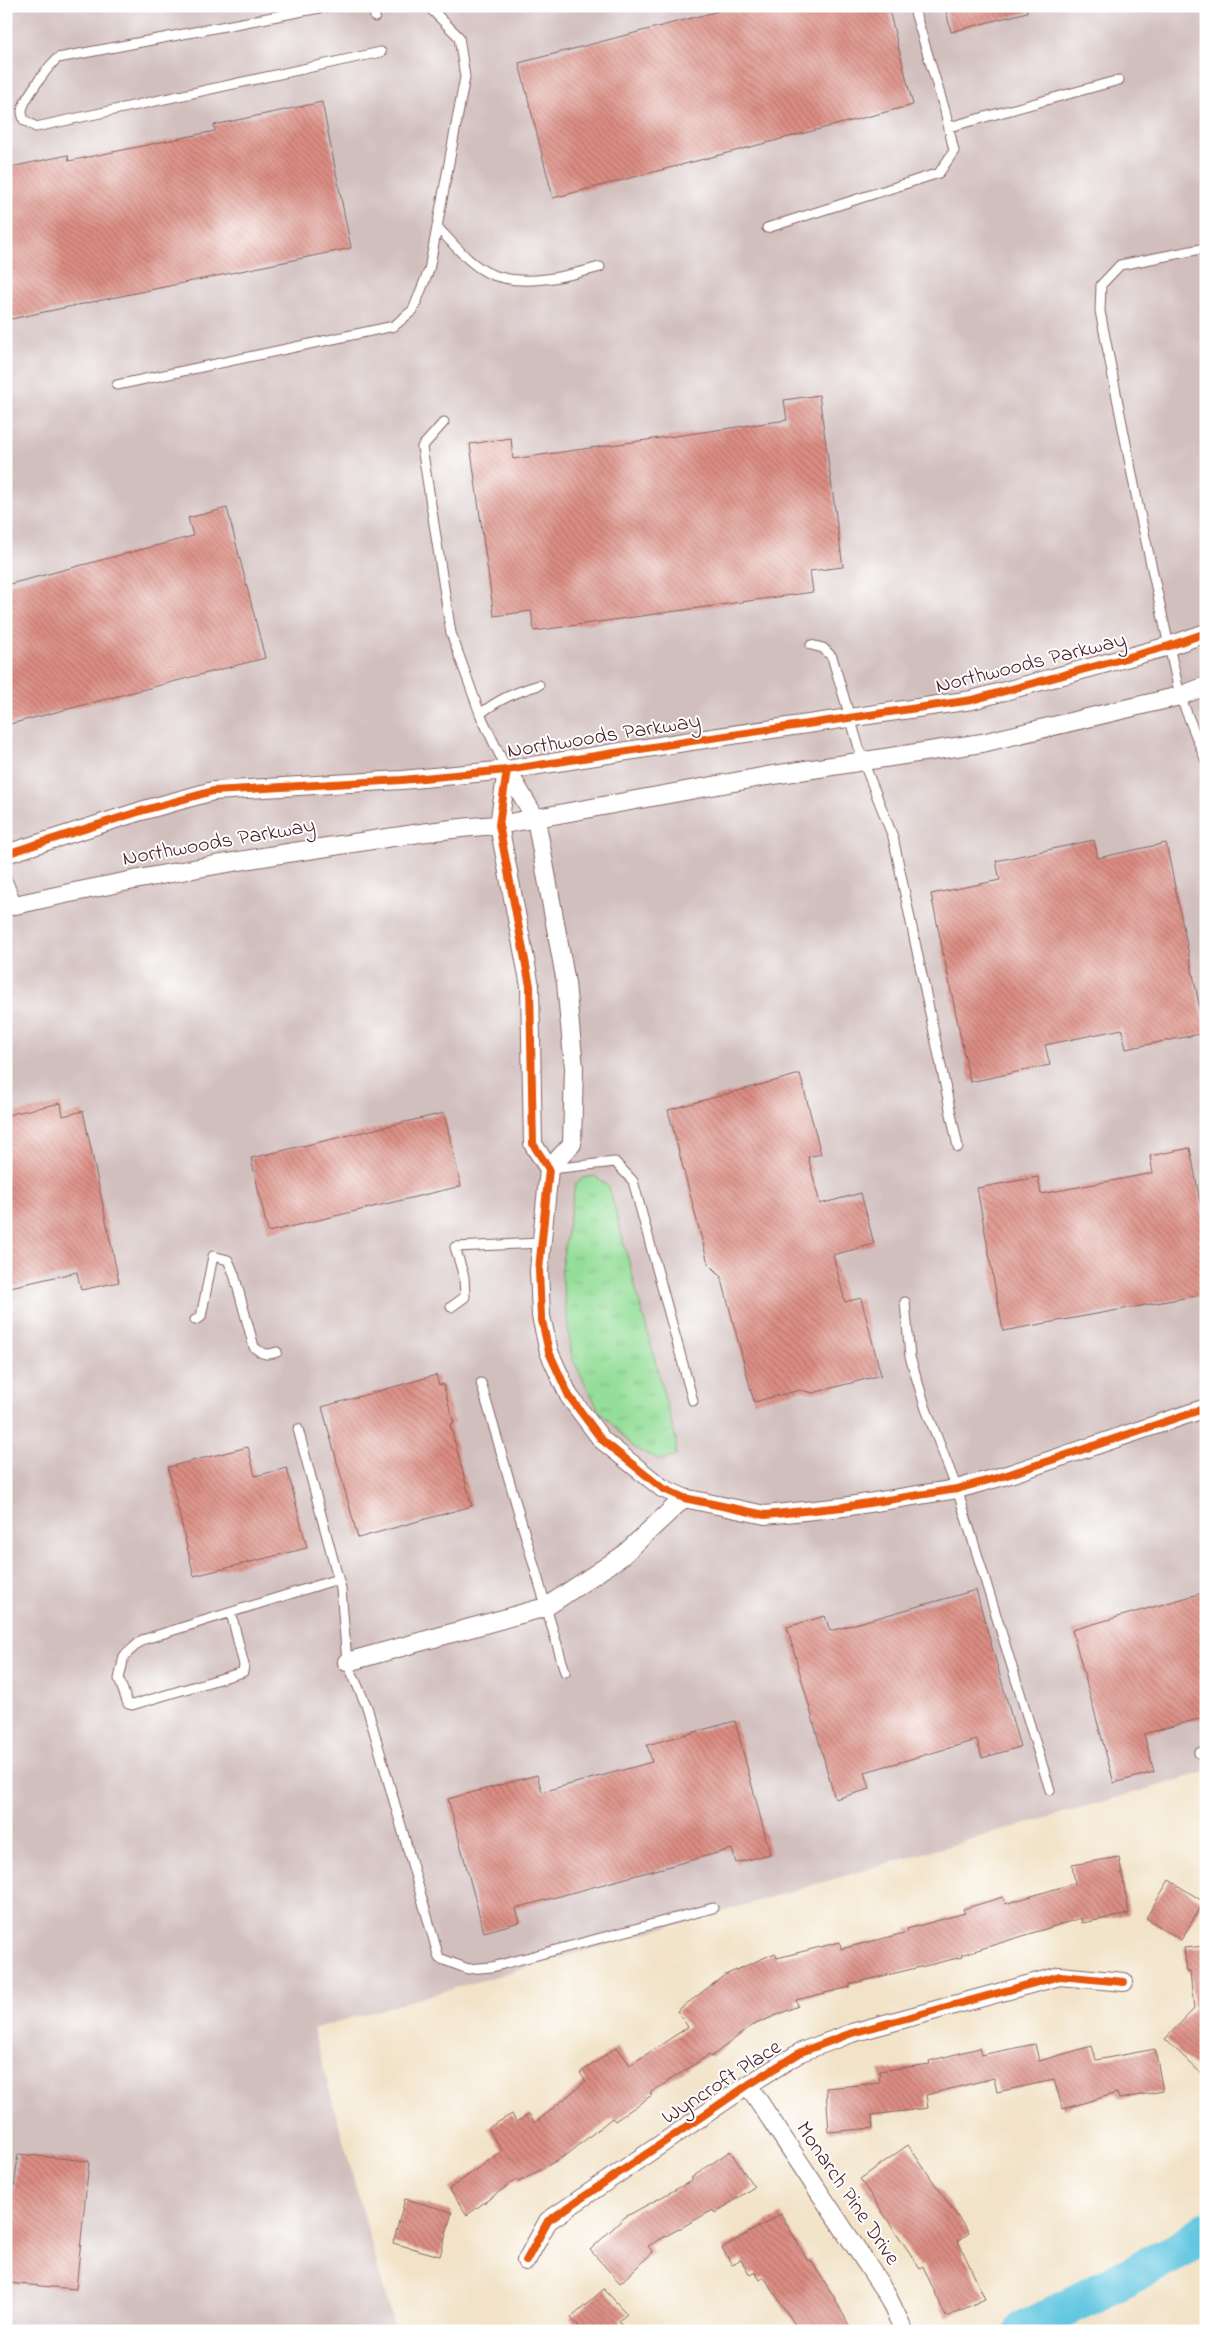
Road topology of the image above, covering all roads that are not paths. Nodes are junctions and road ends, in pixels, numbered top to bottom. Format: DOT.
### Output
graph roads {
  1 [pos="330,6"];
  2 [pos="374,6"];
  3 [pos="428,6"];
  4 [pos="913,6"];
  5 [pos="375,17"];
  6 [pos="381,52"];
  7 [pos="1119,80"];
  8 [pos="949,127"];
  9 [pos="437,227"];
  10 [pos="767,228"];
  11 [pos="1206,248"];
  12 [pos="600,267"];
  13 [pos="117,384"];
  14 [pos="444,422"];
  15 [pos="1206,632"];
  16 [pos="811,646"];
  17 [pos="1169,646"];
  18 [pos="539,685"];
  19 [pos="1206,686"];
  20 [pos="1180,696"];
  21 [pos="480,714"];
  22 [pos="850,719"];
  23 [pos="863,761"];
  24 [pos="1206,761"];
  25 [pos="506,770"];
  26 [pos="536,819"];
  27 [pos="499,825"];
  28 [pos="6,854"];
  29 [pos="6,876"];
  30 [pos="12,906"];
  31 [pos="958,1147"];
  32 [pos="548,1169"];
  33 [pos="541,1243"];
  34 [pos="905,1302"];
  35 [pos="452,1307"];
  36 [pos="195,1320"];
  37 [pos="276,1352"];
  38 [pos="481,1383"];
  39 [pos="693,1401"];
  40 [pos="1206,1408"];
  41 [pos="298,1429"];
  42 [pos="957,1489"];
  43 [pos="684,1498"];
  44 [pos="338,1579"];
  45 [pos="546,1607"];
  46 [pos="231,1613"];
  47 [pos="347,1662"];
  48 [pos="564,1672"];
  49 [pos="1050,1790"];
  50 [pos="713,1908"];
  51 [pos="1124,1982"];
  52 [pos="748,2085"];
  53 [pos="526,2261"];
  54 [pos="904,2331"];
  1 -- 6 [label="lane"];
  2 -- 5 [label="lane"];
  3 -- 9 [label="lane"];
  4 -- 8 [label="lane"];
  7 -- 8 [label="lane"];
  8 -- 10 [label="lane"];
  9 -- 12 [label="lane"];
  9 -- 13 [label="lane"];
  11 -- 17 [label="lane"];
  14 -- 21 [label="lane"];
  15 -- 17 [label="street, Northwoods Parkway"];
  16 -- 22 [label="lane"];
  17 -- 20 [label="lane"];
  17 -- 22 [label="street, Northwoods Parkway"];
  18 -- 21 [label="lane"];
  19 -- 20 [label="street, Northwoods Parkway"];
  20 -- 23 [label="street, Northwoods Parkway"];
  20 -- 24 [label="lane"];
  21 -- 25 [label="lane"];
  22 -- 23 [label="lane"];
  22 -- 25 [label="street, Northwoods Parkway"];
  23 -- 26 [label="street, Northwoods Parkway"];
  23 -- 31 [label="lane"];
  25 -- 26 [label="street"];
  25 -- 27 [label="street"];
  25 -- 28 [label="street, Northwoods Parkway"];
  26 -- 27 [label="street, Northwoods Parkway"];
  26 -- 32 [label="street"];
  27 -- 30 [label="street, Northwoods Parkway"];
  27 -- 32 [label="street"];
  29 -- 30 [label="lane"];
  32 -- 33 [label="street"];
  32 -- 39 [label="lane"];
  33 -- 35 [label="lane"];
  33 -- 43 [label="street"];
  34 -- 42 [label="lane"];
  36 -- 37 [label="lane"];
  38 -- 45 [label="lane"];
  40 -- 42 [label="street"];
  41 -- 44 [label="lane"];
  42 -- 43 [label="street"];
  42 -- 49 [label="lane"];
  43 -- 45 [label="street"];
  44 -- 46 [label="lane"];
  44 -- 47 [label="lane"];
  45 -- 47 [label="street"];
  45 -- 48 [label="lane"];
  46 -- 46 [label="lane"];
  47 -- 50 [label="lane"];
  51 -- 52 [label="street, Wyncroft Place"];
  52 -- 53 [label="street, Wyncroft Place"];
  52 -- 54 [label="street, Monarch Pine Drive"];
}
